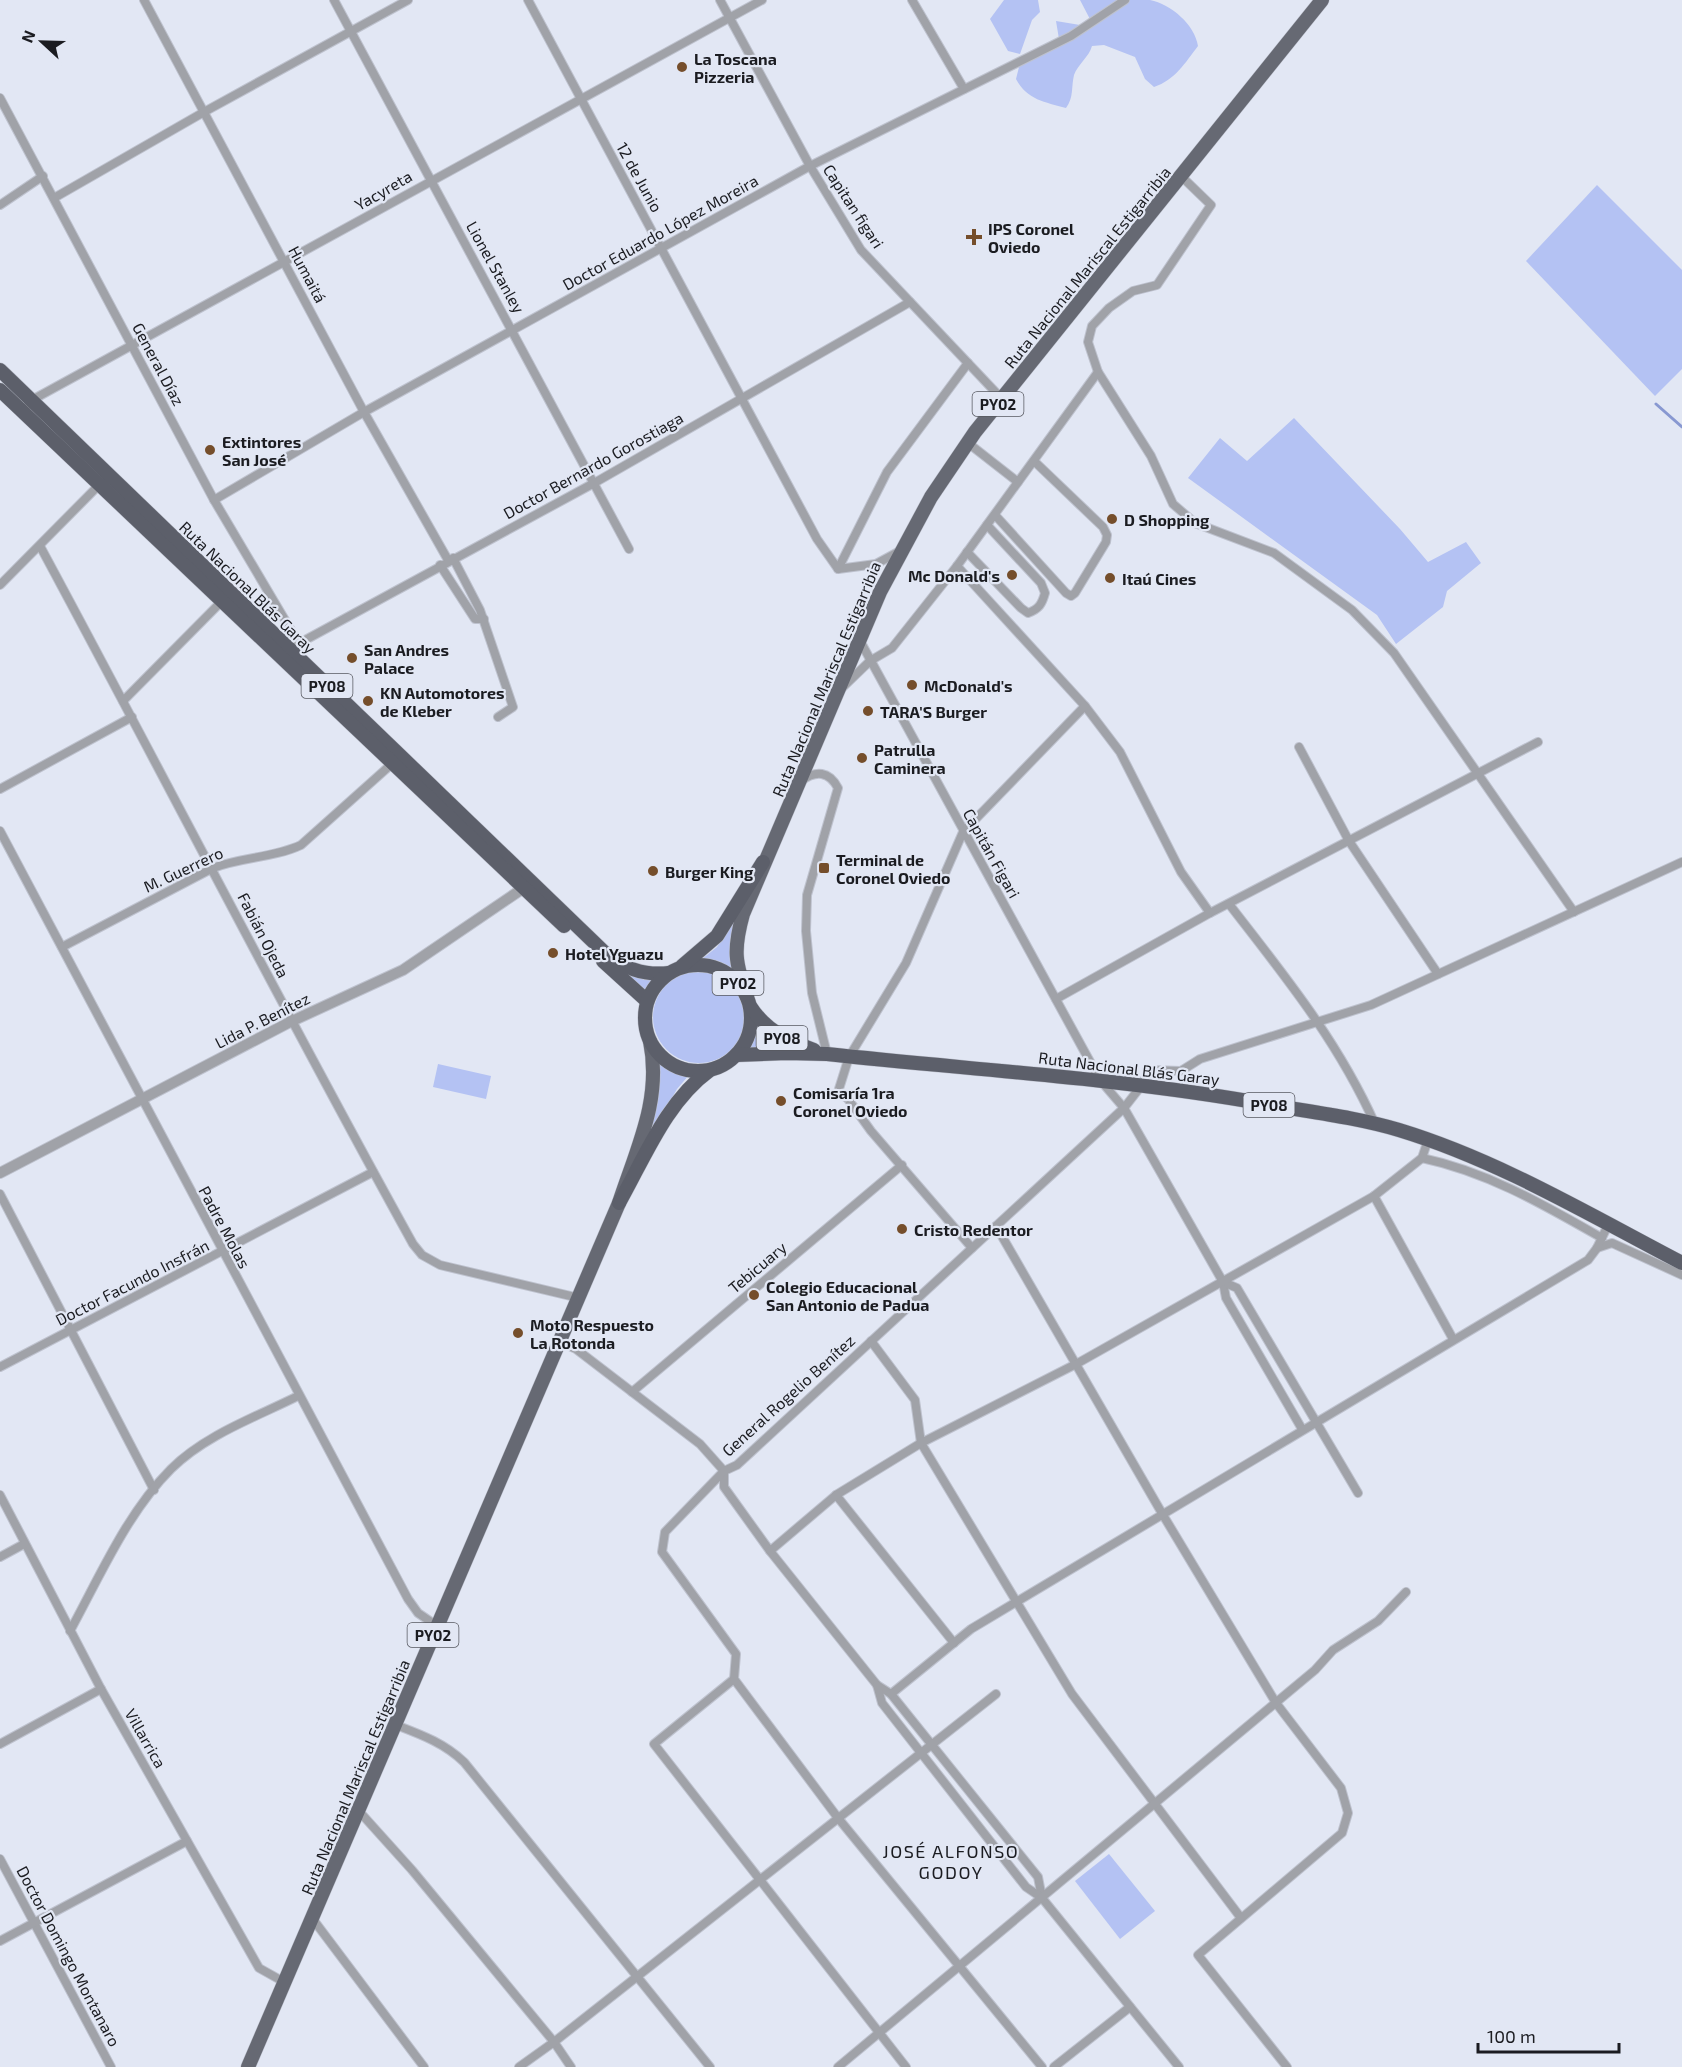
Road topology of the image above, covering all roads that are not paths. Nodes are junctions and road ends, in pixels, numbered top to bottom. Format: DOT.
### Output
graph roads {
  1 [pos="144,0"];
  2 [pos="334,0"];
  3 [pos="408,0"];
  4 [pos="528,0"];
  5 [pos="720,0"];
  6 [pos="762,0"];
  7 [pos="912,0"];
  8 [pos="1125,0"];
  9 [pos="1322,0"];
  10 [pos="729,17"];
  11 [pos="351,31"];
  12 [pos="964,88"];
  13 [pos="0,98"];
  14 [pos="581,100"];
  15 [pos="204,112"];
  16 [pos="810,166"];
  17 [pos="43,176"];
  18 [pos="1181,176"];
  19 [pos="432,180"];
  20 [pos="54,198"];
  21 [pos="0,205"];
  22 [pos="662,248"];
  23 [pos="285,262"];
  24 [pos="910,302"];
  25 [pos="514,330"];
  26 [pos="133,346"];
  27 [pos="968,363"];
  28 [pos="0,370"];
  29 [pos="1098,372"];
  30 [pos="18,386"];
  31 [pos="3,398"];
  32 [pos="742,399"];
  33 [pos="1002,399"];
  34 [pos="32,400"];
  35 [pos="23,412"];
  36 [pos="364,412"];
  37 [pos="968,443"];
  38 [pos="1034,461"];
  39 [pos="104,480"];
  40 [pos="596,482"];
  41 [pos="1018,482"];
  42 [pos="214,500"];
  43 [pos="995,515"];
  44 [pos="987,525"];
  45 [pos="39,546"];
  46 [pos="629,549"];
  47 [pos="900,551"];
  48 [pos="967,552"];
  49 [pos="451,559"];
  50 [pos="440,565"];
  51 [pos="957,566"];
  52 [pos="838,569"];
  53 [pos="0,585"];
  54 [pos="222,601"];
  55 [pos="484,619"];
  56 [pos="859,639"];
  57 [pos="289,649"];
  58 [pos="870,661"];
  59 [pos="836,694"];
  60 [pos="123,701"];
  61 [pos="1085,706"];
  62 [pos="132,717"];
  63 [pos="498,717"];
  64 [pos="1538,742"];
  65 [pos="1299,747"];
  66 [pos="396,760"];
  67 [pos="1478,773"];
  68 [pos="800,781"];
  69 [pos="0,789"];
  70 [pos="0,831"];
  71 [pos="963,832"];
  72 [pos="1349,841"];
  73 [pos="763,862"];
  74 [pos="1682,862"];
  75 [pos="213,867"];
  76 [pos="527,887"];
  77 [pos="1229,904"];
  78 [pos="1574,912"];
  79 [pos="1210,914"];
  80 [pos="62,946"];
  81 [pos="674,971"];
  82 [pos="1438,974"];
  83 [pos="1056,999"];
  84 [pos="647,1001"];
  85 [pos="748,1001"];
  86 [pos="1319,1021"];
  87 [pos="290,1022"];
  88 [pos="650,1041"];
  89 [pos="827,1054"];
  90 [pos="735,1055"];
  91 [pos="849,1057"];
  92 [pos="711,1070"];
  93 [pos="1100,1080"];
  94 [pos="1142,1085"];
  95 [pos="140,1099"];
  96 [pos="1124,1108"];
  97 [pos="1375,1124"];
  98 [pos="1428,1140"];
  99 [pos="1422,1158"];
  100 [pos="902,1165"];
  101 [pos="374,1172"];
  102 [pos="0,1173"];
  103 [pos="0,1194"];
  104 [pos="1374,1196"];
  105 [pos="619,1203"];
  106 [pos="1608,1225"];
  107 [pos="996,1226"];
  108 [pos="1602,1238"];
  109 [pos="972,1248"];
  110 [pos="1597,1248"];
  111 [pos="222,1252"];
  112 [pos="1682,1263"];
  113 [pos="1682,1275"];
  114 [pos="1223,1282"];
  115 [pos="579,1298"];
  116 [pos="71,1330"];
  117 [pos="1453,1339"];
  118 [pos="872,1341"];
  119 [pos="560,1342"];
  120 [pos="1078,1364"];
  121 [pos="0,1367"];
  122 [pos="632,1392"];
  123 [pos="298,1396"];
  124 [pos="1316,1420"];
  125 [pos="1302,1429"];
  126 [pos="921,1443"];
  127 [pos="724,1471"];
  128 [pos="154,1490"];
  129 [pos="1358,1494"];
  130 [pos="0,1495"];
  131 [pos="836,1495"];
  132 [pos="1163,1515"];
  133 [pos="24,1544"];
  134 [pos="770,1551"];
  135 [pos="0,1557"];
  136 [pos="1406,1592"];
  137 [pos="1016,1602"];
  138 [pos="437,1626"];
  139 [pos="70,1631"];
  140 [pos="954,1643"];
  141 [pos="734,1679"];
  142 [pos="877,1685"];
  143 [pos="101,1689"];
  144 [pos="891,1694"];
  145 [pos="996,1694"];
  146 [pos="1276,1703"];
  147 [pos="396,1725"];
  148 [pos="0,1744"];
  149 [pos="932,1745"];
  150 [pos="921,1754"];
  151 [pos="1155,1804"];
  152 [pos="358,1810"];
  153 [pos="838,1818"];
  154 [pos="187,1841"];
  155 [pos="0,1859"];
  156 [pos="759,1879"];
  157 [pos="1042,1899"];
  158 [pos="312,1918"];
  159 [pos="1240,1918"];
  160 [pos="34,1923"];
  161 [pos="0,1941"];
  162 [pos="959,1965"];
  163 [pos="638,1975"];
  164 [pos="284,1982"];
  165 [pos="1130,2007"];
  166 [pos="878,2032"];
  167 [pos="554,2042"];
  168 [pos="111,2067"];
  169 [pos="248,2067"];
  170 [pos="424,2067"];
  171 [pos="519,2067"];
  172 [pos="571,2067"];
  173 [pos="710,2067"];
  174 [pos="838,2067"];
  175 [pos="906,2067"];
  176 [pos="1042,2067"];
  177 [pos="1054,2067"];
  178 [pos="1179,2067"];
  179 [pos="1287,2067"];
  1 -- 15 [label="street, Humaitá"];
  2 -- 11 [label="street, Lionel Stanley"];
  3 -- 11 [label="street"];
  4 -- 14 [label="street, 12 de Junio"];
  5 -- 10 [label="street, Capitan figari"];
  6 -- 10 [label="street, Yacyreta"];
  7 -- 12 [label="street"];
  8 -- 12 [label="street, Doctor Eduardo López Moreira"];
  9 -- 18 [label="main road, Ruta Nacional Mariscal Estigarribia / PY02"];
  10 -- 14 [label="street, Yacyreta"];
  10 -- 16 [label="street, Capitan figari"];
  11 -- 15 [label="street"];
  11 -- 19 [label="street, Lionel Stanley"];
  12 -- 16 [label="street, Doctor Eduardo López Moreira"];
  13 -- 17 [label="street, General Díaz"];
  14 -- 19 [label="street, Yacyreta"];
  14 -- 22 [label="street, 12 de Junio"];
  15 -- 20 [label="street"];
  15 -- 23 [label="street, Humaitá"];
  16 -- 22 [label="street, Doctor Eduardo López Moreira"];
  16 -- 24 [label="street, Capitan figari"];
  17 -- 20 [label="street, General Díaz"];
  17 -- 21 [label="street"];
  18 -- 29 [label="street"];
  18 -- 33 [label="main road, Ruta Nacional Mariscal Estigarribia / PY02"];
  19 -- 23 [label="street, Yacyreta"];
  19 -- 25 [label="street, Lionel Stanley"];
  20 -- 26 [label="street, General Díaz"];
  22 -- 25 [label="street, Doctor Eduardo López Moreira"];
  22 -- 32 [label="street, 12 de Junio"];
  23 -- 26 [label="street, Yacyreta"];
  23 -- 36 [label="street, Humaitá"];
  24 -- 27 [label="street, Capitan figari"];
  24 -- 32 [label="street, Doctor Bernardo Gorostiaga"];
  25 -- 36 [label="street, Doctor Eduardo López Moreira"];
  25 -- 40 [label="street, Lionel Stanley"];
  26 -- 34 [label="street, Yacyreta"];
  26 -- 42 [label="street, General Díaz"];
  27 -- 33 [label="street, Capitan figari"];
  27 -- 52 [label="street"];
  28 -- 30 [label="highway, Ruta Nacional Blás Garay / PY08"];
  29 -- 38 [label="street"];
  29 -- 67 [label="street"];
  30 -- 31 [label="street"];
  30 -- 34 [label="highway, Ruta Nacional Blás Garay / PY08"];
  31 -- 35 [label="highway, Ruta Nacional Blás Garay / PY08"];
  32 -- 40 [label="street, Doctor Bernardo Gorostiaga"];
  32 -- 52 [label="street, 12 de Junio"];
  33 -- 37 [label="main road, Ruta Nacional Mariscal Estigarribia / PY02"];
  34 -- 35 [label="street, Yacyreta"];
  34 -- 39 [label="highway, Ruta Nacional Blás Garay / PY08"];
  35 -- 39 [label="highway, Ruta Nacional Blás Garay / PY08"];
  36 -- 42 [label="street, Doctor Eduardo López Moreira"];
  36 -- 49 [label="street, Humaitá"];
  37 -- 41 [label="street"];
  37 -- 47 [label="main road, Ruta Nacional Mariscal Estigarribia / PY02"];
  38 -- 41 [label="street"];
  38 -- 43 [label="street"];
  39 -- 45 [label="street"];
  39 -- 54 [label="highway, Ruta Nacional Blás Garay / PY08"];
  39 -- 57 [label="highway, Ruta Nacional Blás Garay / PY08"];
  40 -- 46 [label="street, Lionel Stanley"];
  40 -- 49 [label="street, Doctor Bernardo Gorostiaga"];
  41 -- 43 [label="street"];
  42 -- 57 [label="street, General Díaz"];
  43 -- 44 [label="street"];
  44 -- 48 [label="street"];
  44 -- 48 [label="street"];
  45 -- 53 [label="street"];
  45 -- 60 [label="street, Fabián Ojeda"];
  47 -- 52 [label="street"];
  47 -- 56 [label="main road, Ruta Nacional Mariscal Estigarribia / PY02"];
  48 -- 51 [label="street"];
  49 -- 50 [label="street, Doctor Bernardo Gorostiaga"];
  49 -- 55 [label="street, Humaitá"];
  50 -- 55 [label="street"];
  50 -- 57 [label="street, Doctor Bernardo Gorostiaga"];
  51 -- 58 [label="street"];
  51 -- 61 [label="street"];
  54 -- 57 [label="highway, Ruta Nacional Blás Garay / PY08"];
  54 -- 60 [label="street"];
  55 -- 63 [label="street, Humaitá"];
  56 -- 58 [label="street, Capitán Figari"];
  56 -- 59 [label="main road, Ruta Nacional Mariscal Estigarribia / PY02"];
  57 -- 66 [label="highway, Ruta Nacional Blás Garay / PY08"];
  58 -- 59 [label="street"];
  58 -- 71 [label="street, Capitán Figari"];
  59 -- 68 [label="main road, Ruta Nacional Mariscal Estigarribia / PY02"];
  60 -- 62 [label="street, Fabián Ojeda"];
  61 -- 71 [label="street"];
  61 -- 79 [label="street"];
  62 -- 69 [label="street"];
  62 -- 75 [label="street, Fabián Ojeda"];
  64 -- 67 [label="street"];
  65 -- 72 [label="street"];
  66 -- 75 [label="street, M. Guerrero"];
  66 -- 76 [label="highway, Ruta Nacional Blás Garay / PY08"];
  67 -- 72 [label="street"];
  67 -- 78 [label="street"];
  68 -- 73 [label="main road, Ruta Nacional Mariscal Estigarribia / PY02"];
  68 -- 89 [label="street"];
  70 -- 80 [label="street, Padre Molas"];
  71 -- 83 [label="street, Capitán Figari"];
  71 -- 91 [label="street"];
  72 -- 77 [label="street"];
  72 -- 82 [label="street"];
  73 -- 81 [label="highway, PY02"];
  73 -- 85 [label="main road, PY02"];
  74 -- 78 [label="street"];
  75 -- 80 [label="street, M. Guerrero"];
  75 -- 87 [label="street, Fabián Ojeda"];
  76 -- 81 [label="highway, Ruta Nacional Blás Garay / PY08"];
  76 -- 84 [label="highway, Ruta Nacional Blás Garay / PY08"];
  76 -- 87 [label="street, Lida P. Benítez"];
  77 -- 79 [label="street"];
  77 -- 86 [label="street"];
  78 -- 82 [label="street"];
  79 -- 83 [label="street"];
  80 -- 95 [label="street, Padre Molas"];
  81 -- 84 [label="highway, PY02"];
  81 -- 85 [label="highway, PY02"];
  82 -- 86 [label="street"];
  83 -- 93 [label="street, Capitán Figari"];
  84 -- 88 [label="highway, PY02"];
  85 -- 89 [label="highway, Ruta Nacional Blás Garay / PY08"];
  85 -- 90 [label="highway, PY02"];
  86 -- 94 [label="street, General Rogelio Benítez"];
  86 -- 97 [label="street"];
  87 -- 95 [label="street, Lida P. Benítez"];
  87 -- 101 [label="street, Fabián Ojeda"];
  88 -- 92 [label="highway"];
  88 -- 105 [label="main road, PY02"];
  89 -- 90 [label="highway, Ruta Nacional Blás Garay / PY08"];
  89 -- 91 [label="highway, Ruta Nacional Blás Garay / PY08"];
  90 -- 92 [label="highway, PY02"];
  91 -- 93 [label="highway, Ruta Nacional Blás Garay / PY08"];
  91 -- 100 [label="street"];
  92 -- 105 [label="highway, PY02"];
  93 -- 94 [label="highway, Ruta Nacional Blás Garay / PY08"];
  93 -- 96 [label="street, Capitán Figari"];
  94 -- 96 [label="street, General Rogelio Benítez"];
  94 -- 97 [label="highway, Ruta Nacional Blás Garay / PY08"];
  95 -- 102 [label="street, Lida P. Benítez"];
  95 -- 111 [label="street, Padre Molas"];
  96 -- 107 [label="street, General Rogelio Benítez"];
  96 -- 114 [label="street, Capitán Figari"];
  97 -- 98 [label="highway, Ruta Nacional Blás Garay / PY08"];
  98 -- 99 [label="street"];
  98 -- 106 [label="highway, Ruta Nacional Blás Garay / PY08"];
  99 -- 104 [label="street"];
  99 -- 108 [label="street"];
  100 -- 109 [label="street"];
  100 -- 122 [label="street, Tebicuary"];
  101 -- 111 [label="street, Doctor Facundo Insfrán"];
  101 -- 115 [label="street, Fabián Ojeda"];
  103 -- 116 [label="street"];
  104 -- 114 [label="street"];
  104 -- 117 [label="street"];
  105 -- 115 [label="main road, Ruta Nacional Mariscal Estigarribia / PY02"];
  106 -- 108 [label="street"];
  106 -- 112 [label="highway, Ruta Nacional Blás Garay / PY08"];
  107 -- 109 [label="street, General Rogelio Benítez"];
  107 -- 120 [label="street"];
  108 -- 110 [label="street"];
  109 -- 118 [label="street, General Rogelio Benítez"];
  110 -- 113 [label="street"];
  110 -- 117 [label="street"];
  111 -- 116 [label="street, Doctor Facundo Insfrán"];
  111 -- 123 [label="street, Padre Molas"];
  114 -- 120 [label="street"];
  114 -- 124 [label="street"];
  114 -- 125 [label="street"];
  115 -- 119 [label="main road, Ruta Nacional Mariscal Estigarribia / PY02"];
  116 -- 121 [label="street, Doctor Facundo Insfrán"];
  116 -- 128 [label="street"];
  117 -- 124 [label="street"];
  118 -- 126 [label="street"];
  118 -- 127 [label="street, General Rogelio Benítez"];
  119 -- 122 [label="street"];
  119 -- 138 [label="main road, Ruta Nacional Mariscal Estigarribia / PY02"];
  120 -- 126 [label="street"];
  120 -- 132 [label="street"];
  122 -- 127 [label="street"];
  123 -- 128 [label="street"];
  123 -- 138 [label="street, Padre Molas"];
  124 -- 125 [label="street"];
  124 -- 129 [label="street"];
  125 -- 132 [label="street"];
  126 -- 131 [label="street"];
  126 -- 137 [label="street"];
  127 -- 134 [label="street"];
  127 -- 141 [label="street, General Rogelio Benítez"];
  128 -- 139 [label="street"];
  130 -- 133 [label="street, Villarrica"];
  131 -- 134 [label="street"];
  131 -- 140 [label="street"];
  132 -- 137 [label="street"];
  132 -- 146 [label="street"];
  133 -- 135 [label="street"];
  133 -- 139 [label="street, Villarrica"];
  134 -- 142 [label="street"];
  136 -- 146 [label="street"];
  137 -- 140 [label="street"];
  137 -- 151 [label="street"];
  138 -- 147 [label="main road, Ruta Nacional Mariscal Estigarribia / PY02"];
  139 -- 143 [label="street, Villarrica"];
  140 -- 144 [label="street"];
  141 -- 153 [label="street"];
  141 -- 156 [label="street"];
  142 -- 144 [label="street"];
  142 -- 150 [label="street"];
  143 -- 148 [label="street"];
  143 -- 154 [label="street, Villarrica"];
  144 -- 149 [label="street"];
  145 -- 149 [label="street"];
  146 -- 151 [label="street"];
  146 -- 159 [label="street"];
  147 -- 152 [label="main road, Ruta Nacional Mariscal Estigarribia / PY02"];
  147 -- 163 [label="street"];
  149 -- 150 [label="street"];
  149 -- 157 [label="street"];
  150 -- 153 [label="street"];
  150 -- 157 [label="street"];
  151 -- 157 [label="street"];
  151 -- 159 [label="street"];
  152 -- 158 [label="main road, Ruta Nacional Mariscal Estigarribia / PY02"];
  152 -- 167 [label="street"];
  153 -- 156 [label="street"];
  153 -- 162 [label="street"];
  154 -- 160 [label="street"];
  154 -- 164 [label="street, Villarrica"];
  155 -- 160 [label="street, Doctor Domingo Montanaro"];
  156 -- 163 [label="street"];
  156 -- 166 [label="street"];
  157 -- 162 [label="street"];
  157 -- 165 [label="street"];
  158 -- 164 [label="main road, Ruta Nacional Mariscal Estigarribia / PY02"];
  158 -- 170 [label="street"];
  159 -- 179 [label="street"];
  160 -- 161 [label="street"];
  160 -- 168 [label="street, Doctor Domingo Montanaro"];
  162 -- 166 [label="street"];
  162 -- 176 [label="street"];
  163 -- 167 [label="street"];
  163 -- 173 [label="street"];
  164 -- 169 [label="main road, Ruta Nacional Mariscal Estigarribia / PY02"];
  165 -- 177 [label="street"];
  165 -- 178 [label="street"];
  166 -- 174 [label="street"];
  166 -- 175 [label="street"];
  167 -- 171 [label="street"];
  167 -- 172 [label="street"];
}
